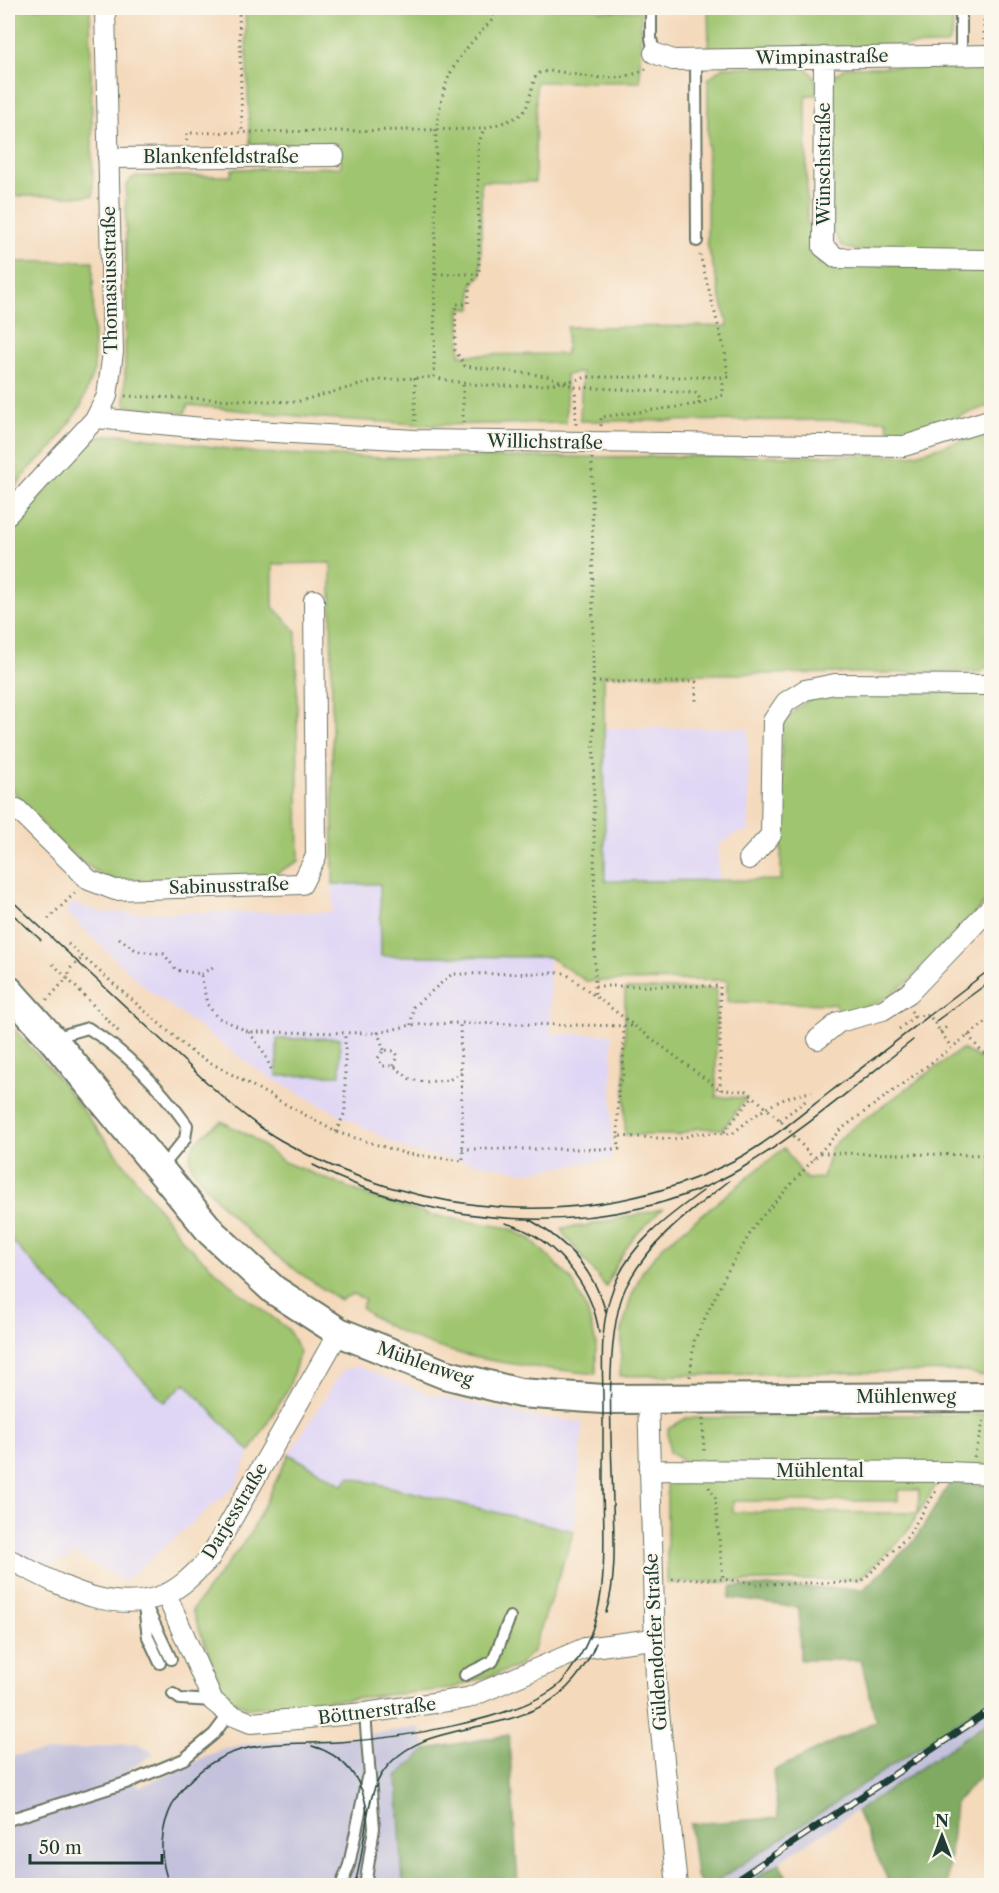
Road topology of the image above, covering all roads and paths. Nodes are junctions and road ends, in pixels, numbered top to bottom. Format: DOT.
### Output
graph roads {
  1 [pos="105,8"];
  2 [pos="239,8"];
  3 [pos="494,8"];
  4 [pos="651,8"];
  5 [pos="961,8"];
  6 [pos="984,8"];
  7 [pos="654,53"];
  8 [pos="961,55"];
  9 [pos="988,55"];
  10 [pos="824,57"];
  11 [pos="696,59"];
  12 [pos="484,129"];
  13 [pos="436,130"];
  14 [pos="242,133"];
  15 [pos="334,156"];
  16 [pos="108,158"];
  17 [pos="187,158"];
  18 [pos="697,241"];
  19 [pos="987,260"];
  20 [pos="436,274"];
  21 [pos="479,274"];
  22 [pos="434,377"];
  23 [pos="723,377"];
  24 [pos="415,378"];
  25 [pos="565,383"];
  26 [pos="463,385"];
  27 [pos="575,387"];
  28 [pos="107,396"];
  29 [pos="699,404"];
  30 [pos="96,418"];
  31 [pos="983,421"];
  32 [pos="576,426"];
  33 [pos="592,435"];
  34 [pos="415,440"];
  35 [pos="463,442"];
  36 [pos="8,514"];
  37 [pos="314,600"];
  38 [pos="593,682"];
  39 [pos="992,685"];
  40 [pos="696,703"];
  41 [pos="8,807"];
  42 [pos="749,859"];
  43 [pos="89,880"];
  44 [pos="992,906"];
  45 [pos="48,919"];
  46 [pos="119,938"];
  47 [pos="68,944"];
  48 [pos="82,958"];
  49 [pos="53,964"];
  50 [pos="215,966"];
  51 [pos="201,974"];
  52 [pos="67,978"];
  53 [pos="595,986"];
  54 [pos="8,990"];
  55 [pos="595,996"];
  56 [pos="900,998"];
  57 [pos="42,1005"];
  58 [pos="915,1016"];
  59 [pos="992,1018"];
  60 [pos="460,1023"];
  61 [pos="411,1024"];
  62 [pos="949,1024"];
  63 [pos="624,1026"];
  64 [pos="634,1026"];
  65 [pos="899,1029"];
  66 [pos="249,1032"];
  67 [pos="940,1032"];
  68 [pos="345,1033"];
  69 [pos="378,1033"];
  70 [pos="968,1035"];
  71 [pos="818,1039"];
  72 [pos="54,1041"];
  73 [pos="952,1047"];
  74 [pos="117,1049"];
  75 [pos="384,1050"];
  76 [pos="992,1057"];
  77 [pos="394,1066"];
  78 [pos="272,1071"];
  79 [pos="461,1072"];
  80 [pos="720,1090"];
  81 [pos="812,1092"];
  82 [pos="753,1096"];
  83 [pos="808,1099"];
  84 [pos="766,1106"];
  85 [pos="780,1120"];
  86 [pos="336,1132"];
  87 [pos="724,1133"];
  88 [pos="618,1136"];
  89 [pos="462,1149"];
  90 [pos="820,1153"];
  91 [pos="992,1155"];
  92 [pos="814,1159"];
  93 [pos="160,1168"];
  94 [pos="339,1332"];
  95 [pos="689,1384"];
  96 [pos="648,1397"];
  97 [pos="989,1403"];
  98 [pos="649,1470"];
  99 [pos="948,1472"];
  100 [pos="970,1473"];
  101 [pos="992,1474"];
  102 [pos="8,1559"];
  103 [pos="652,1579"];
  104 [pos="166,1593"];
  105 [pos="143,1600"];
  106 [pos="510,1617"];
  107 [pos="653,1639"];
  108 [pos="171,1659"];
  109 [pos="160,1663"];
  110 [pos="465,1675"];
  111 [pos="184,1689"];
  112 [pos="173,1694"];
  113 [pos="204,1700"];
  114 [pos="366,1713"];
  115 [pos="229,1714"];
  116 [pos="369,1767"];
  117 [pos="8,1820"];
  118 [pos="341,1886"];
  119 [pos="365,1886"];
  120 [pos="677,1886"];
  1 -- 16 [label="street, Thomasiusstraße"];
  2 -- 14 [label="path"];
  3 -- 13 [label="path"];
  4 -- 7 [label="lane"];
  5 -- 8 [label="lane"];
  6 -- 9 [label="path"];
  7 -- 11 [label="street, Wimpinastraße"];
  7 -- 12 [label="path"];
  8 -- 9 [label="street, Wimpinastraße"];
  8 -- 10 [label="street, Wimpinastraße"];
  10 -- 11 [label="street, Wimpinastraße"];
  10 -- 19 [label="street, Wünschstraße"];
  11 -- 18 [label="lane"];
  12 -- 13 [label="path"];
  12 -- 21 [label="path"];
  13 -- 14 [label="path"];
  13 -- 20 [label="path"];
  14 -- 17 [label="path"];
  15 -- 17 [label="street, Blankenfeldstraße"];
  16 -- 17 [label="street, Blankenfeldstraße"];
  16 -- 28 [label="street, Thomasiusstraße"];
  18 -- 23 [label="path"];
  20 -- 21 [label="path"];
  20 -- 22 [label="path"];
  21 -- 25 [label="path"];
  22 -- 24 [label="path"];
  22 -- 26 [label="path"];
  23 -- 25 [label="path"];
  23 -- 29 [label="path"];
  24 -- 28 [label="path"];
  24 -- 34 [label="path"];
  25 -- 26 [label="path"];
  25 -- 27 [label="path"];
  26 -- 35 [label="path"];
  27 -- 29 [label="path"];
  27 -- 32 [label="path"];
  28 -- 30 [label="street, Thomasiusstraße"];
  29 -- 33 [label="path"];
  30 -- 34 [label="street, Willichstraße"];
  30 -- 36 [label="street, Thomasiusstraße"];
  31 -- 33 [label="street, Willichstraße"];
  33 -- 35 [label="street, Willichstraße"];
  33 -- 38 [label="path"];
  34 -- 35 [label="street, Willichstraße"];
  37 -- 43 [label="street, Sabinusstraße"];
  38 -- 40 [label="path"];
  38 -- 53 [label="path"];
  39 -- 42 [label="street"];
  41 -- 43 [label="street, Sabinusstraße"];
  43 -- 45 [label="path"];
  44 -- 56 [label="street"];
  46 -- 51 [label="path"];
  47 -- 48 [label="path"];
  48 -- 52 [label="path"];
  48 -- 86 [label="path"];
  49 -- 52 [label="path"];
  50 -- 51 [label="path"];
  51 -- 66 [label="path"];
  52 -- 57 [label="path"];
  52 -- 74 [label="path"];
  53 -- 55 [label="path"];
  53 -- 80 [label="path"];
  54 -- 72 [label="street, Mühlenweg"];
  55 -- 61 [label="path"];
  55 -- 64 [label="path"];
  56 -- 58 [label="path"];
  56 -- 71 [label="street"];
  58 -- 65 [label="path"];
  58 -- 67 [label="path"];
  59 -- 70 [label="path"];
  60 -- 61 [label="path"];
  60 -- 63 [label="path"];
  60 -- 79 [label="path"];
  61 -- 69 [label="path"];
  62 -- 67 [label="path"];
  63 -- 64 [label="path"];
  63 -- 88 [label="path"];
  64 -- 80 [label="path"];
  66 -- 68 [label="path"];
  66 -- 78 [label="path"];
  67 -- 73 [label="path"];
  68 -- 69 [label="path"];
  68 -- 86 [label="path"];
  69 -- 75 [label="path"];
  70 -- 73 [label="path"];
  70 -- 76 [label="path"];
  72 -- 74 [label="lane"];
  72 -- 93 [label="street, Mühlenweg"];
  73 -- 90 [label="path"];
  74 -- 93 [label="lane"];
  75 -- 77 [label="path"];
  75 -- 77 [label="path"];
  77 -- 79 [label="path"];
  79 -- 89 [label="path"];
  80 -- 82 [label="path"];
  81 -- 84 [label="path"];
  82 -- 84 [label="path"];
  82 -- 87 [label="path"];
  83 -- 85 [label="path"];
  84 -- 85 [label="path"];
  84 -- 87 [label="path"];
  85 -- 92 [label="path"];
  86 -- 89 [label="path"];
  87 -- 88 [label="path"];
  88 -- 89 [label="path"];
  90 -- 91 [label="path"];
  90 -- 92 [label="path"];
  92 -- 95 [label="path"];
  93 -- 94 [label="street, Mühlenweg"];
  94 -- 96 [label="street, Mühlenweg"];
  94 -- 104 [label="street, Darjesstraße"];
  96 -- 97 [label="street, Mühlenweg"];
  96 -- 98 [label="street, Güldendorfer Straße"];
  97 -- 100 [label="path"];
  98 -- 99 [label="street, Mühlental"];
  98 -- 103 [label="street, Güldendorfer Straße"];
  99 -- 100 [label="street, Mühlental"];
  99 -- 103 [label="path"];
  100 -- 101 [label="street, Mühlental"];
  102 -- 105 [label="street, Darjesstraße"];
  103 -- 107 [label="street, Güldendorfer Straße"];
  104 -- 105 [label="street, Darjesstraße"];
  104 -- 113 [label="street, Böttnerstraße"];
  105 -- 108 [label="lane"];
  105 -- 109 [label="lane"];
  106 -- 110 [label="lane"];
  107 -- 114 [label="street, Böttnerstraße"];
  107 -- 120 [label="street, Güldendorfer Straße"];
  111 -- 113 [label="lane"];
  112 -- 113 [label="lane"];
  113 -- 115 [label="street, Böttnerstraße"];
  114 -- 115 [label="street, Böttnerstraße"];
  114 -- 116 [label="lane"];
  115 -- 117 [label="lane"];
  116 -- 118 [label="lane"];
  116 -- 119 [label="lane"];
}
